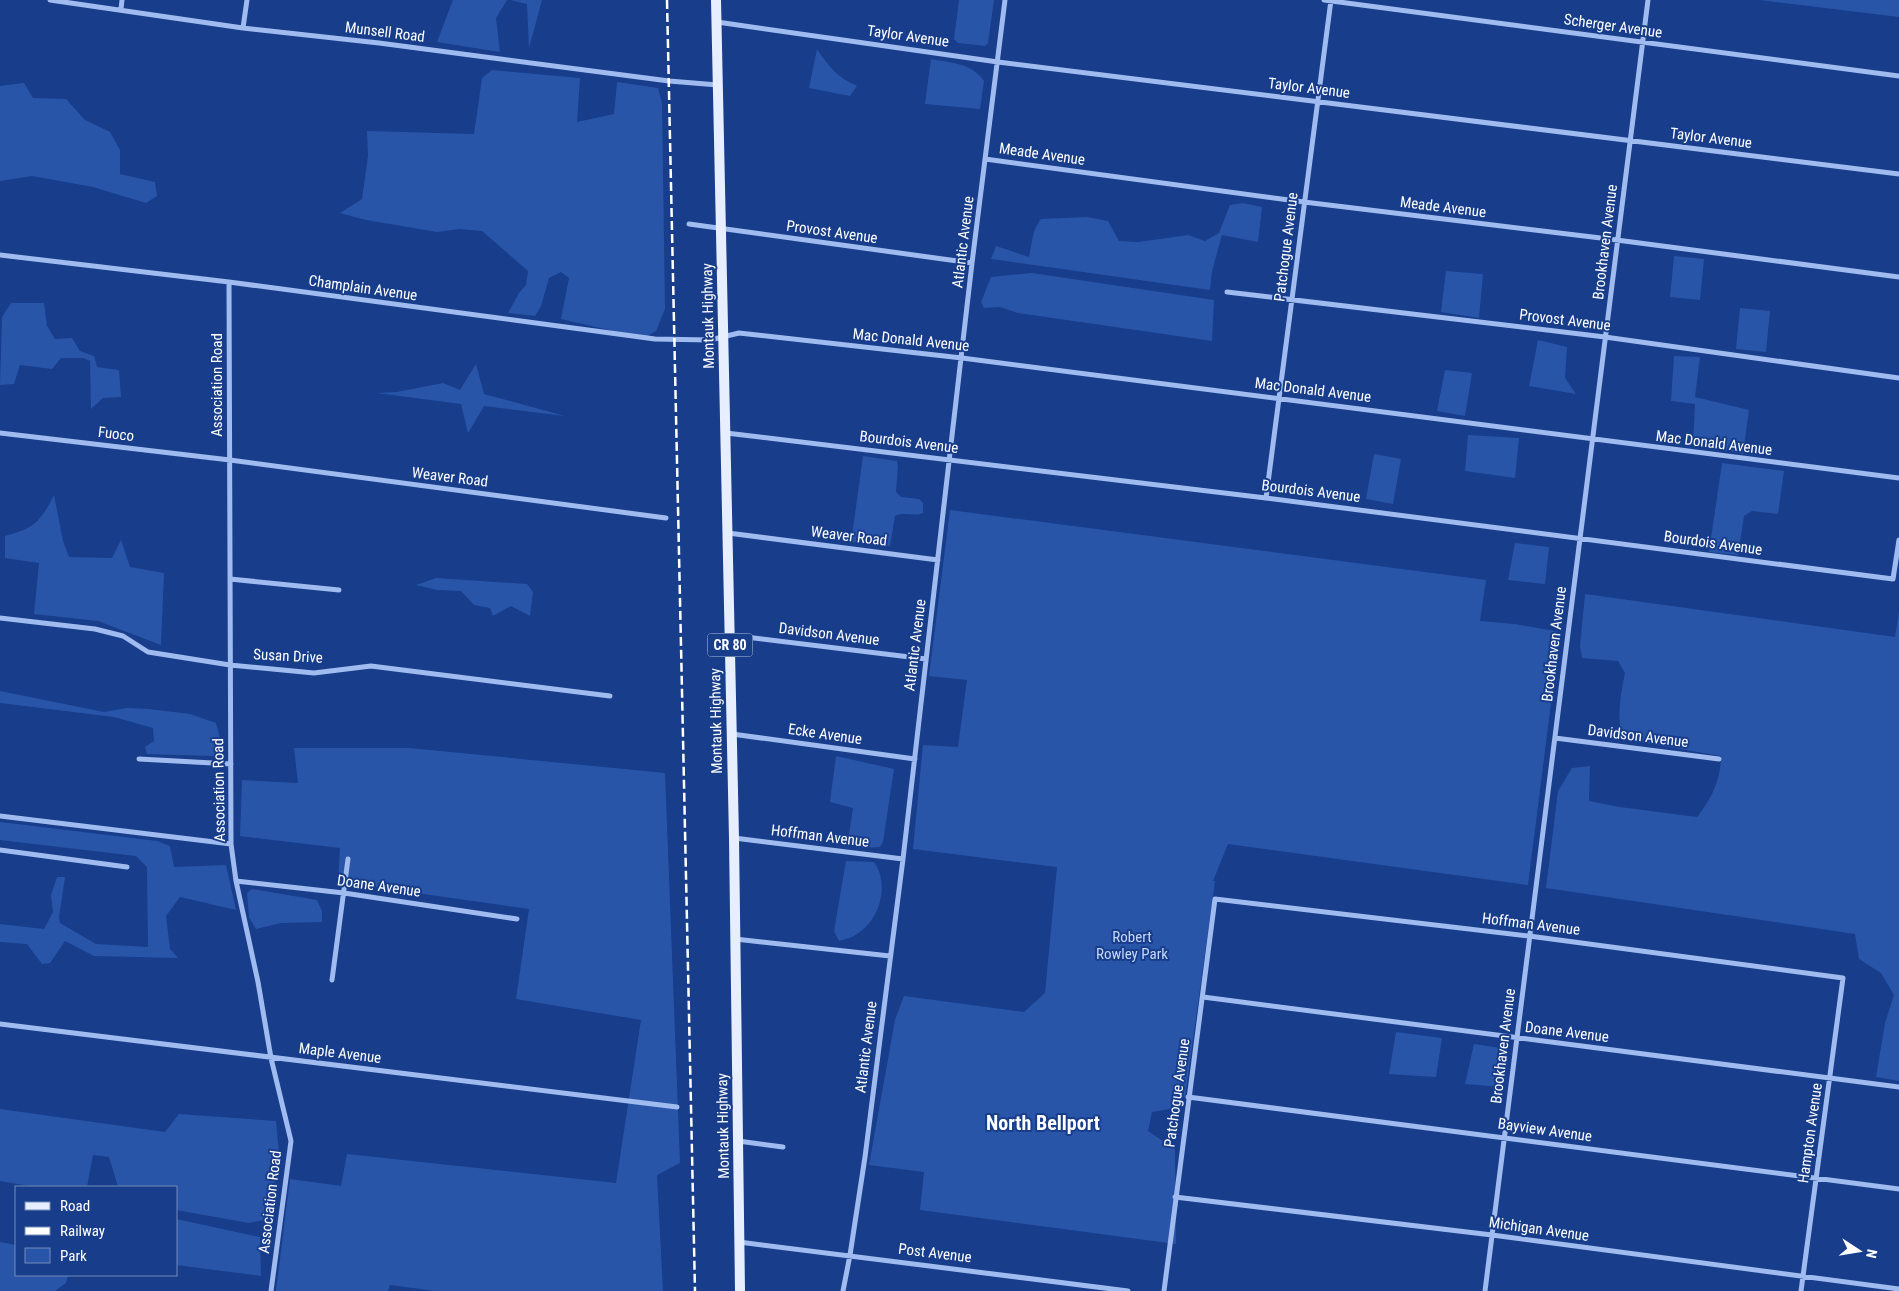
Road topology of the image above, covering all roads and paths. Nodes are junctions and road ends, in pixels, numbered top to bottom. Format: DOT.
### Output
graph roads {
  1 [pos="50,0"];
  2 [pos="122,0"];
  3 [pos="247,0"];
  4 [pos="716,0"];
  5 [pos="1005,0"];
  6 [pos="1324,0"];
  7 [pos="1330,0"];
  8 [pos="1648,0"];
  9 [pos="122,9"];
  10 [pos="717,22"];
  11 [pos="243,28"];
  12 [pos="1643,42"];
  13 [pos="998,62"];
  14 [pos="1899,76"];
  15 [pos="718,85"];
  16 [pos="1317,102"];
  17 [pos="1630,140"];
  18 [pos="985,159"];
  19 [pos="1899,174"];
  20 [pos="1304,202"];
  21 [pos="689,224"];
  22 [pos="721,229"];
  23 [pos="1618,240"];
  24 [pos="0,255"];
  25 [pos="972,263"];
  26 [pos="1899,277"];
  27 [pos="229,282"];
  28 [pos="1227,292"];
  29 [pos="1292,300"];
  30 [pos="723,337"];
  31 [pos="1605,337"];
  32 [pos="962,358"];
  33 [pos="1899,378"];
  34 [pos="1280,398"];
  35 [pos="0,433"];
  36 [pos="725,433"];
  37 [pos="1592,440"];
  38 [pos="230,460"];
  39 [pos="950,460"];
  40 [pos="1899,478"];
  41 [pos="1266,498"];
  42 [pos="666,518"];
  43 [pos="727,532"];
  44 [pos="1580,538"];
  45 [pos="1899,540"];
  46 [pos="938,560"];
  47 [pos="230,580"];
  48 [pos="339,590"];
  49 [pos="0,618"];
  50 [pos="730,635"];
  51 [pos="926,658"];
  52 [pos="230,666"];
  53 [pos="610,696"];
  54 [pos="732,734"];
  55 [pos="1554,738"];
  56 [pos="139,759"];
  57 [pos="915,759"];
  58 [pos="1718,759"];
  59 [pos="231,764"];
  60 [pos="0,816"];
  61 [pos="734,838"];
  62 [pos="231,844"];
  63 [pos="0,850"];
  64 [pos="348,859"];
  65 [pos="903,859"];
  66 [pos="128,867"];
  67 [pos="236,881"];
  68 [pos="344,893"];
  69 [pos="1215,899"];
  70 [pos="517,919"];
  71 [pos="1530,936"];
  72 [pos="735,939"];
  73 [pos="890,956"];
  74 [pos="1843,978"];
  75 [pos="332,980"];
  76 [pos="1203,997"];
  77 [pos="0,1024"];
  78 [pos="1517,1038"];
  79 [pos="271,1058"];
  80 [pos="1830,1077"];
  81 [pos="1899,1086"];
  82 [pos="1188,1096"];
  83 [pos="677,1107"];
  84 [pos="1504,1137"];
  85 [pos="738,1140"];
  86 [pos="783,1147"];
  87 [pos="1816,1179"];
  88 [pos="1899,1189"];
  89 [pos="1176,1197"];
  90 [pos="1492,1236"];
  91 [pos="739,1242"];
  92 [pos="850,1255"];
  93 [pos="1803,1277"];
  94 [pos="1899,1289"];
  95 [pos="271,1291"];
  96 [pos="740,1291"];
  97 [pos="843,1291"];
  98 [pos="1128,1291"];
  99 [pos="1164,1291"];
  100 [pos="1484,1291"];
  101 [pos="1801,1291"];
  1 -- 9 [label="street, Munsell Road"];
  2 -- 9 [label="street"];
  3 -- 11 [label="street"];
  4 -- 10 [label="main road, Montauk Highway / CR 80"];
  5 -- 13 [label="street, Atlantic Avenue"];
  6 -- 7 [label="street, Scherger Avenue"];
  7 -- 12 [label="street, Scherger Avenue"];
  7 -- 16 [label="street, Patchogue Avenue"];
  8 -- 12 [label="street, Brookhaven Avenue"];
  9 -- 11 [label="street, Munsell Road"];
  10 -- 13 [label="street, Taylor Avenue"];
  10 -- 15 [label="main road, Montauk Highway / CR 80"];
  11 -- 15 [label="street, Munsell Road"];
  12 -- 14 [label="street, Scherger Avenue"];
  12 -- 17 [label="street, Brookhaven Avenue"];
  13 -- 16 [label="street, Taylor Avenue"];
  13 -- 18 [label="street, Atlantic Avenue"];
  15 -- 22 [label="main road, Montauk Highway / CR 80"];
  16 -- 17 [label="street, Taylor Avenue"];
  16 -- 20 [label="street, Patchogue Avenue"];
  17 -- 19 [label="street, Taylor Avenue"];
  17 -- 23 [label="street, Brookhaven Avenue"];
  18 -- 20 [label="street, Meade Avenue"];
  18 -- 25 [label="street, Atlantic Avenue"];
  20 -- 23 [label="street, Meade Avenue"];
  20 -- 29 [label="street, Patchogue Avenue"];
  21 -- 22 [label="street, Provost Avenue"];
  22 -- 25 [label="street, Provost Avenue"];
  22 -- 30 [label="main road, Montauk Highway / CR 80"];
  23 -- 26 [label="street, Meade Avenue"];
  23 -- 31 [label="street, Brookhaven Avenue"];
  24 -- 27 [label="street, Champlain Avenue"];
  25 -- 32 [label="street, Atlantic Avenue"];
  27 -- 30 [label="street, Champlain Avenue"];
  27 -- 38 [label="street, Association Road"];
  28 -- 29 [label="street, Provost Avenue"];
  29 -- 31 [label="street, Provost Avenue"];
  29 -- 34 [label="street, Patchogue Avenue"];
  30 -- 32 [label="street, Mac Donald Avenue"];
  30 -- 36 [label="main road, Montauk Highway / CR 80"];
  31 -- 33 [label="street, Provost Avenue"];
  31 -- 37 [label="street, Brookhaven Avenue"];
  32 -- 34 [label="street, Mac Donald Avenue"];
  32 -- 39 [label="street, Atlantic Avenue"];
  34 -- 37 [label="street, Mac Donald Avenue"];
  34 -- 41 [label="street, Patchogue Avenue"];
  35 -- 38 [label="street, Fuoco"];
  36 -- 39 [label="street, Bourdois Avenue"];
  36 -- 43 [label="main road, Montauk Highway / CR 80"];
  37 -- 40 [label="street, Mac Donald Avenue"];
  37 -- 44 [label="street, Brookhaven Avenue"];
  38 -- 42 [label="street, Weaver Road"];
  38 -- 47 [label="street, Association Road"];
  39 -- 41 [label="street, Bourdois Avenue"];
  39 -- 46 [label="street, Atlantic Avenue"];
  41 -- 44 [label="street, Bourdois Avenue"];
  43 -- 46 [label="street, Weaver Road"];
  43 -- 50 [label="main road, Montauk Highway / CR 80"];
  44 -- 45 [label="street, Bourdois Avenue"];
  44 -- 55 [label="street, Brookhaven Avenue"];
  46 -- 51 [label="street, Atlantic Avenue"];
  47 -- 48 [label="street"];
  47 -- 52 [label="street, Association Road"];
  49 -- 52 [label="street, Susan Drive"];
  50 -- 51 [label="street, Davidson Avenue"];
  50 -- 54 [label="main road, Montauk Highway / CR 80"];
  51 -- 57 [label="street, Atlantic Avenue"];
  52 -- 53 [label="street, Susan Drive"];
  52 -- 59 [label="street, Association Road"];
  54 -- 57 [label="street, Ecke Avenue"];
  54 -- 61 [label="main road, Montauk Highway / CR 80"];
  55 -- 58 [label="street, Davidson Avenue"];
  55 -- 71 [label="street, Brookhaven Avenue"];
  56 -- 59 [label="street"];
  57 -- 65 [label="street, Atlantic Avenue"];
  59 -- 62 [label="street, Association Road"];
  60 -- 62 [label="street"];
  61 -- 65 [label="street, Hoffman Avenue"];
  61 -- 72 [label="main road, Montauk Highway / CR 80"];
  62 -- 67 [label="street, Association Road"];
  63 -- 66 [label="street"];
  64 -- 68 [label="street"];
  65 -- 73 [label="street, Atlantic Avenue"];
  67 -- 68 [label="street, Doane Avenue"];
  67 -- 79 [label="street, Association Road"];
  68 -- 70 [label="street, Doane Avenue"];
  68 -- 75 [label="street"];
  69 -- 71 [label="street, Hoffman Avenue"];
  69 -- 76 [label="street, Patchogue Avenue"];
  71 -- 74 [label="street, Hoffman Avenue"];
  71 -- 78 [label="street, Brookhaven Avenue"];
  72 -- 73 [label="street"];
  72 -- 85 [label="main road, Montauk Highway / CR 80"];
  73 -- 92 [label="street, Atlantic Avenue"];
  74 -- 80 [label="street, Hampton Avenue"];
  76 -- 78 [label="street, Doane Avenue"];
  76 -- 82 [label="street, Patchogue Avenue"];
  77 -- 79 [label="street, Maple Avenue"];
  78 -- 80 [label="street, Doane Avenue"];
  78 -- 84 [label="street, Brookhaven Avenue"];
  79 -- 83 [label="street, Maple Avenue"];
  79 -- 95 [label="street, Association Road"];
  80 -- 81 [label="street, Doane Avenue"];
  80 -- 87 [label="street, Hampton Avenue"];
  82 -- 84 [label="street, Bayview Avenue"];
  82 -- 89 [label="street, Patchogue Avenue"];
  84 -- 87 [label="street, Bayview Avenue"];
  84 -- 90 [label="street, Brookhaven Avenue"];
  85 -- 86 [label="street"];
  85 -- 91 [label="main road, Montauk Highway / CR 80"];
  87 -- 88 [label="street, Bayview Avenue"];
  87 -- 93 [label="street, Hampton Avenue"];
  89 -- 90 [label="street, Michigan Avenue"];
  89 -- 99 [label="street, Patchogue Avenue"];
  90 -- 93 [label="street, Michigan Avenue"];
  90 -- 100 [label="street, Brookhaven Avenue"];
  91 -- 92 [label="street, Post Avenue"];
  91 -- 96 [label="main road, Montauk Highway / CR 80"];
  92 -- 97 [label="street, Atlantic Avenue"];
  92 -- 98 [label="street, Post Avenue"];
  93 -- 94 [label="street, Michigan Avenue"];
  93 -- 101 [label="street, Hampton Avenue"];
}
